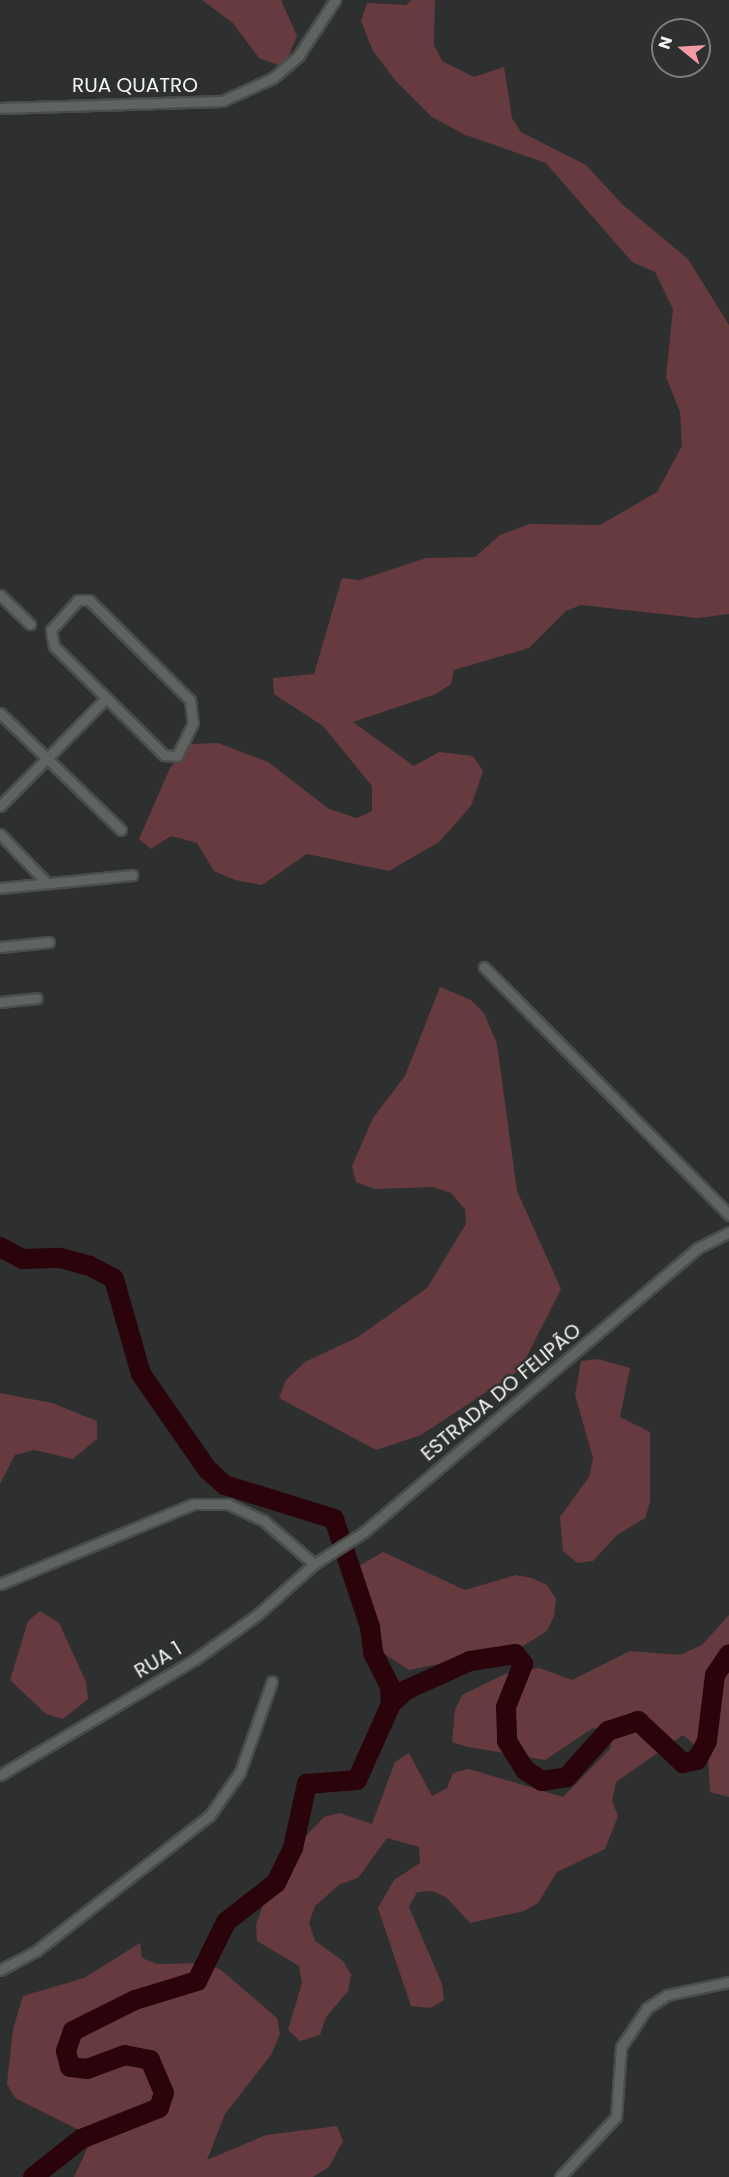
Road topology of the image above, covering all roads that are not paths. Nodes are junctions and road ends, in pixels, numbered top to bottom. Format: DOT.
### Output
graph roads {
  1 [pos="335,0"];
  2 [pos="0,108"];
  3 [pos="0,595"];
  4 [pos="30,624"];
  5 [pos="106,698"];
  6 [pos="0,713"];
  7 [pos="46,760"];
  8 [pos="0,806"];
  9 [pos="121,830"];
  10 [pos="0,834"];
  11 [pos="132,875"];
  12 [pos="47,883"];
  13 [pos="0,888"];
  14 [pos="49,942"];
  15 [pos="0,947"];
  16 [pos="484,966"];
  17 [pos="37,998"];
  18 [pos="0,1002"];
  19 [pos="729,1215"];
  20 [pos="729,1232"];
  21 [pos="323,1557"];
  22 [pos="314,1564"];
  23 [pos="0,1584"];
  24 [pos="272,1681"];
  25 [pos="0,1775"];
  26 [pos="0,1970"];
  27 [pos="729,1982"];
  28 [pos="560,2177"];
  1 -- 2 [label="street, RUA QUATRO"];
  3 -- 4 [label="street"];
  5 -- 5 [label="street"];
  5 -- 7 [label="street"];
  6 -- 7 [label="street"];
  7 -- 8 [label="street"];
  7 -- 9 [label="street"];
  10 -- 12 [label="street"];
  11 -- 12 [label="street"];
  12 -- 13 [label="street"];
  14 -- 15 [label="street"];
  16 -- 19 [label="street"];
  17 -- 18 [label="street"];
  20 -- 21 [label="street, ESTRADA DO FELIPÃO"];
  21 -- 22 [label="street, RUA 1"];
  22 -- 23 [label="street"];
  22 -- 25 [label="street, RUA 1"];
  24 -- 26 [label="street"];
  27 -- 28 [label="street"];
}
